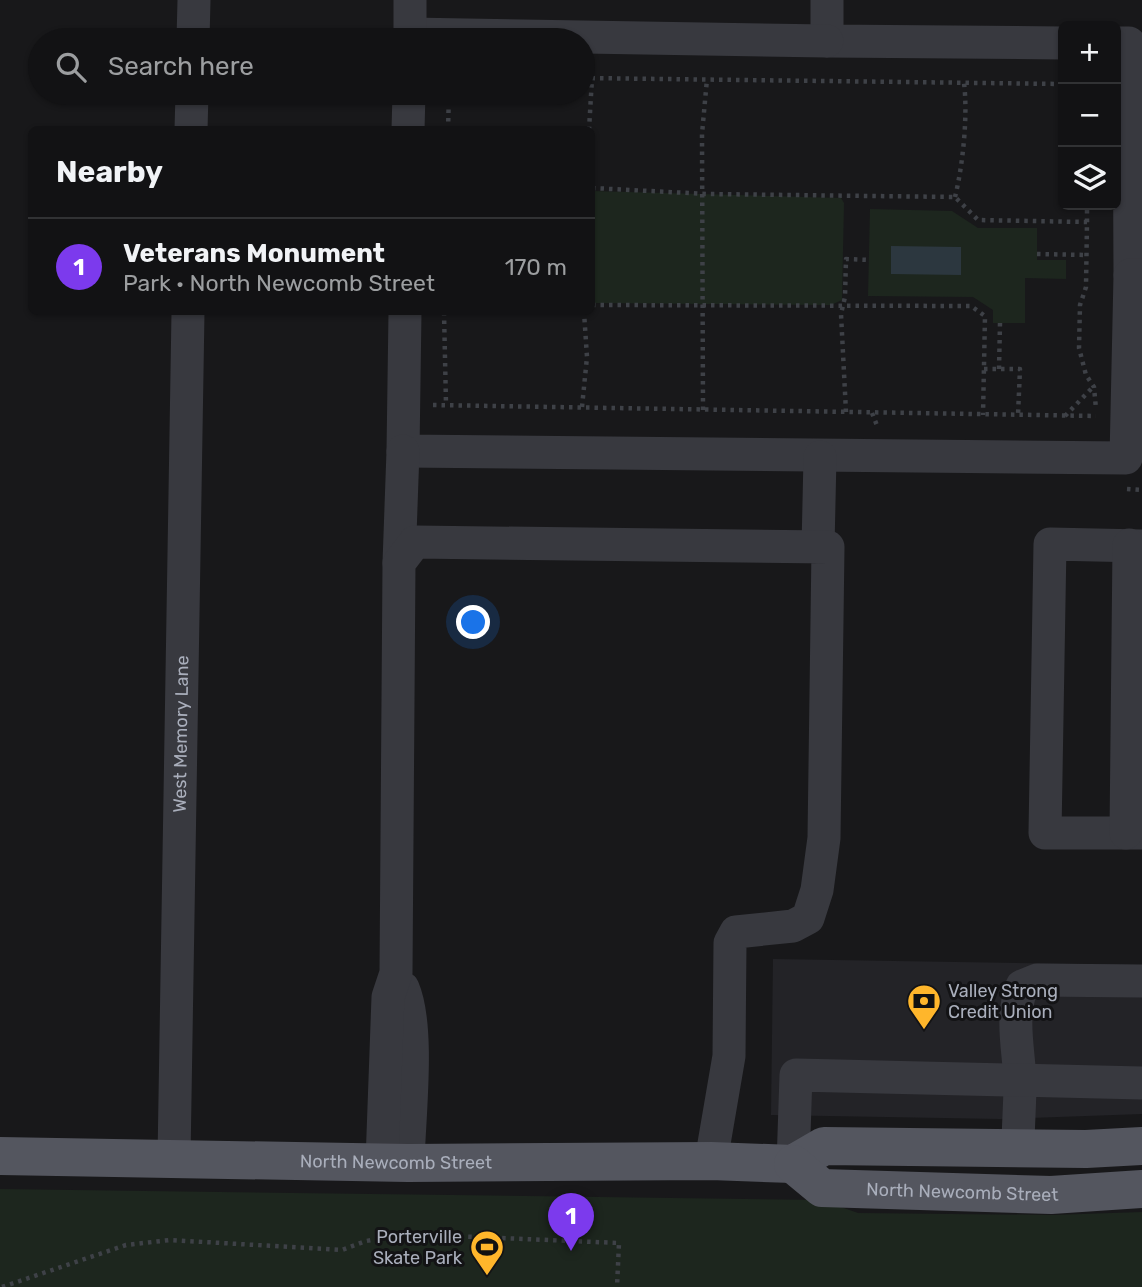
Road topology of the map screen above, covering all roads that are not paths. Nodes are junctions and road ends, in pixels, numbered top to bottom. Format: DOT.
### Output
graph roads {
  1 [pos="194,0"];
  2 [pos="410,0"];
  3 [pos="827,0"];
  4 [pos="193,28"];
  5 [pos="410,28"];
  6 [pos="595,39"];
  7 [pos="827,41"];
  8 [pos="1058,43"];
  9 [pos="1121,43"];
  10 [pos="192,105"];
  11 [pos="409,105"];
  12 [pos="191,126"];
  13 [pos="408,126"];
  14 [pos="1136,275"];
  15 [pos="188,315"];
  16 [pos="405,315"];
  17 [pos="1135,388"];
  18 [pos="403,452"];
  19 [pos="820,457"];
  20 [pos="1135,545"];
  21 [pos="818,547"];
  22 [pos="399,563"];
  23 [pos="1134,833"];
  24 [pos="1142,981"];
  25 [pos="1020,1080"];
  26 [pos="1142,1083"];
  27 [pos="1142,1146"];
  28 [pos="1018,1148"];
  29 [pos="0,1156"];
  30 [pos="174,1158"];
  31 [pos="711,1161"];
  32 [pos="395,1163"];
  33 [pos="793,1164"];
  34 [pos="1142,1189"];
  35 [pos="864,1190"];
  1 -- 4 [label="street"];
  2 -- 5 [label="street"];
  3 -- 7 [label="street"];
  6 -- 7 [label="street"];
  7 -- 8 [label="street"];
  9 -- 14 [label="street"];
  10 -- 12 [label="street"];
  11 -- 13 [label="street"];
  14 -- 17 [label="street"];
  15 -- 30 [label="street, West Memory Lane"];
  16 -- 18 [label="street"];
  17 -- 19 [label="street"];
  18 -- 19 [label="street"];
  18 -- 22 [label="street"];
  19 -- 21 [label="street"];
  20 -- 23 [label="street"];
  20 -- 23 [label="street"];
  21 -- 22 [label="street"];
  21 -- 31 [label="street"];
  22 -- 32 [label="street"];
  24 -- 25 [label="street"];
  25 -- 26 [label="street"];
  25 -- 28 [label="street"];
  25 -- 33 [label="street"];
  27 -- 28 [label="main road"];
  28 -- 33 [label="main road"];
  28 -- 35 [label="main road"];
  29 -- 30 [label="main road, North Newcomb Street"];
  30 -- 32 [label="main road, North Newcomb Street"];
  31 -- 32 [label="main road, North Newcomb Street"];
  31 -- 33 [label="main road, North Newcomb Street"];
  33 -- 35 [label="main road, North Newcomb Street"];
  34 -- 35 [label="main road, North Newcomb Street"];
}
